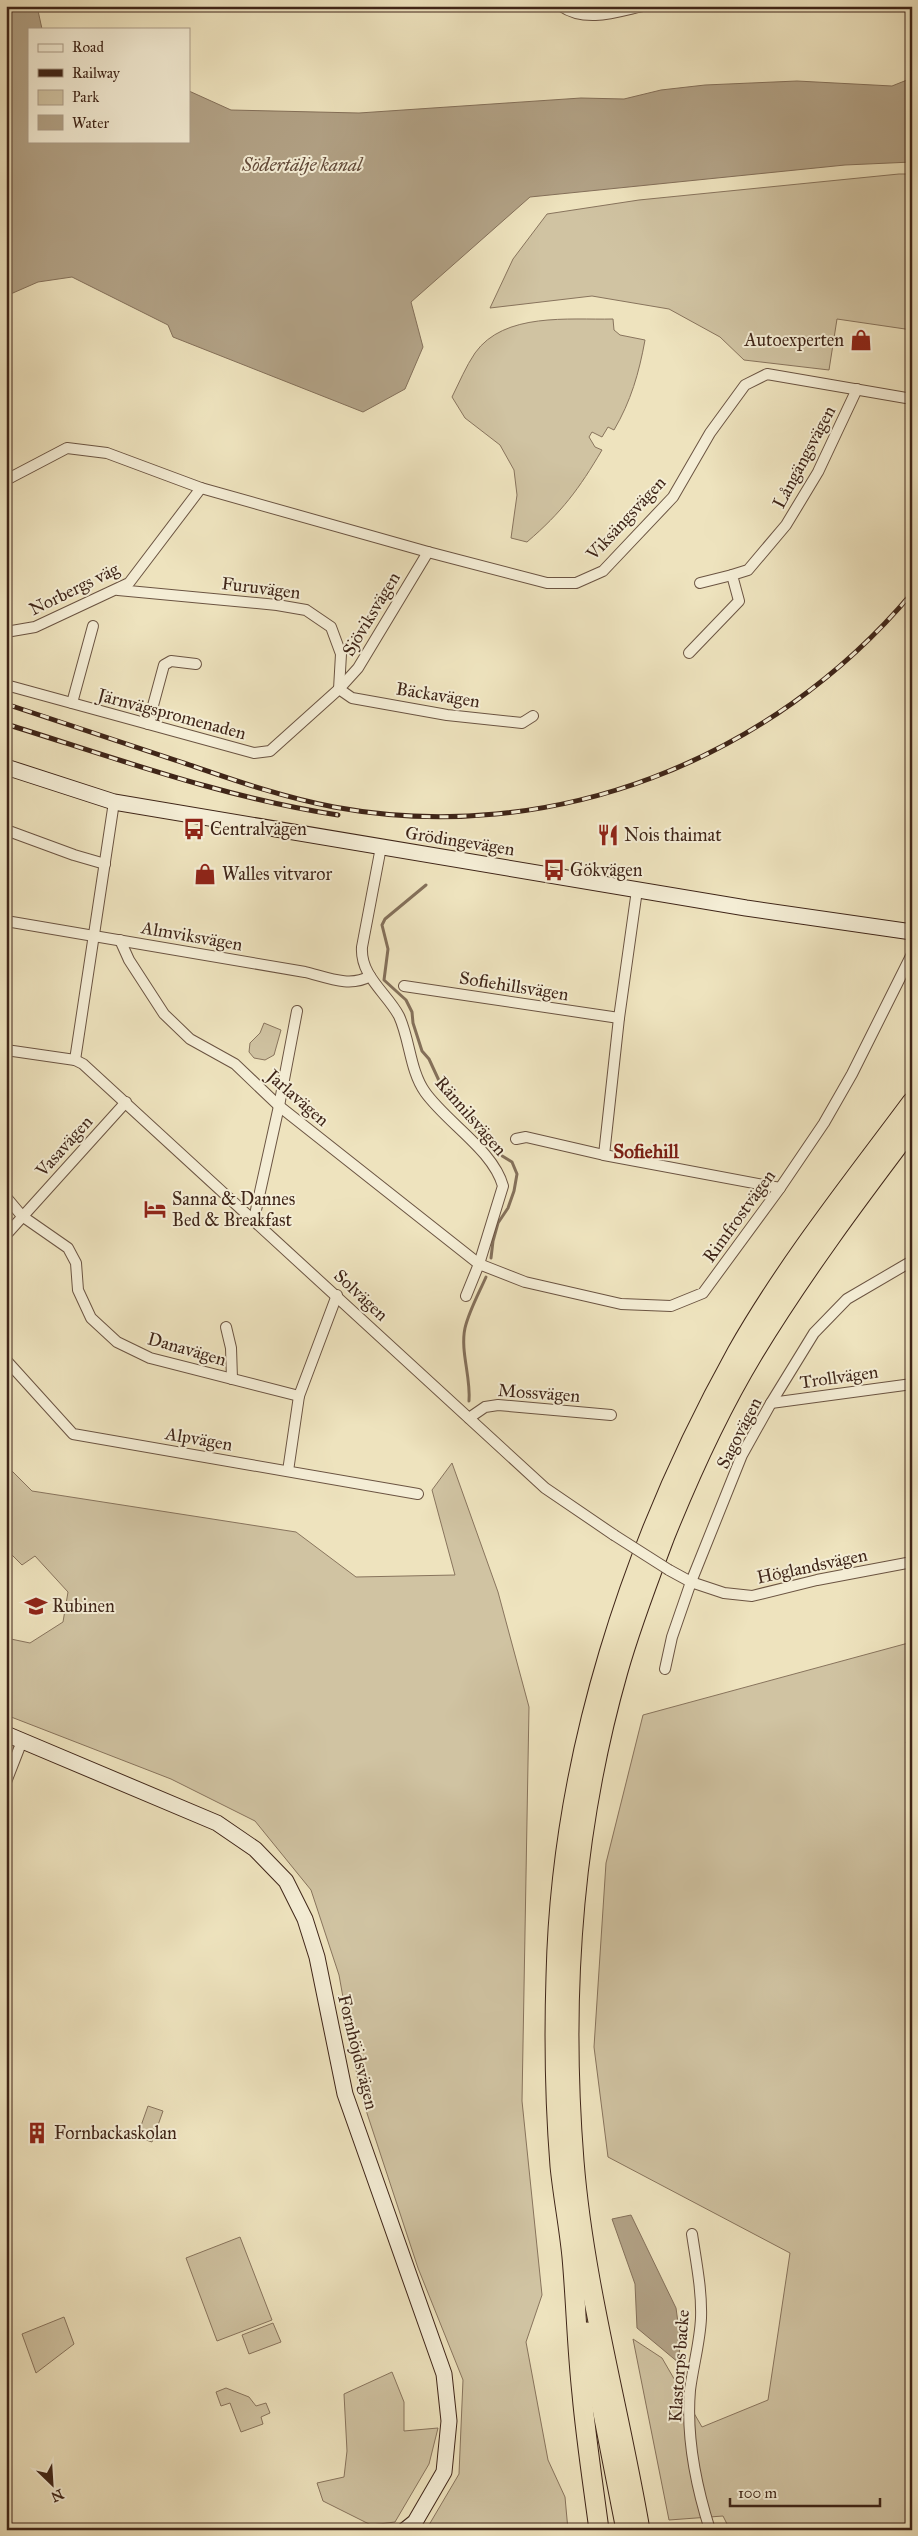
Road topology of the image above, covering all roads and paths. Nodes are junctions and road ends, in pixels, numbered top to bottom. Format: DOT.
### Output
graph roads {
  1 [pos="561,6"];
  2 [pos="643,6"];
  3 [pos="857,389"];
  4 [pos="912,399"];
  5 [pos="6,480"];
  6 [pos="201,488"];
  7 [pos="428,552"];
  8 [pos="732,575"];
  9 [pos="700,583"];
  10 [pos="118,590"];
  11 [pos="93,626"];
  12 [pos="6,632"];
  13 [pos="689,653"];
  14 [pos="196,664"];
  15 [pos="6,685"];
  16 [pos="339,689"];
  17 [pos="72,704"];
  18 [pos="533,716"];
  19 [pos="148,724"];
  20 [pos="6,767"];
  21 [pos="114,802"];
  22 [pos="6,830"];
  23 [pos="382,847"];
  24 [pos="105,864"];
  25 [pos="638,890"];
  26 [pos="6,921"];
  27 [pos="912,932"];
  28 [pos="94,935"];
  29 [pos="120,940"];
  30 [pos="912,954"];
  31 [pos="370,976"];
  32 [pos="404,986"];
  33 [pos="297,1011"];
  34 [pos="619,1018"];
  35 [pos="6,1050"];
  36 [pos="75,1060"];
  37 [pos="126,1102"];
  38 [pos="912,1102"];
  39 [pos="279,1106"];
  40 [pos="912,1127"];
  41 [pos="516,1139"];
  42 [pos="604,1155"];
  43 [pos="780,1188"];
  44 [pos="6,1197"];
  45 [pos="22,1216"];
  46 [pos="254,1219"];
  47 [pos="6,1235"];
  48 [pos="912,1261"];
  49 [pos="479,1264"];
  50 [pos="337,1295"];
  51 [pos="466,1296"];
  52 [pos="226,1327"];
  53 [pos="6,1360"];
  54 [pos="232,1379"];
  55 [pos="912,1384"];
  56 [pos="299,1396"];
  57 [pos="771,1403"];
  58 [pos="611,1415"];
  59 [pos="468,1418"];
  60 [pos="288,1471"];
  61 [pos="418,1494"];
  62 [pos="912,1562"];
  63 [pos="692,1582"];
  64 [pos="665,1669"];
  65 [pos="6,1734"];
  66 [pos="22,1741"];
  67 [pos="6,1782"];
  68 [pos="692,2234"];
  69 [pos="572,2252"];
  70 [pos="613,2394"];
  71 [pos="405,2530"];
  72 [pos="599,2530"];
  73 [pos="626,2530"];
  74 [pos="640,2530"];
  75 [pos="650,2530"];
  76 [pos="710,2530"];
  1 -- 2 [label="street"];
  3 -- 4 [label="street, Viksängsvägen"];
  3 -- 7 [label="street, Viksängsvägen"];
  3 -- 8 [label="street, Långängsvägen"];
  5 -- 6 [label="street, Viksängsvägen"];
  6 -- 7 [label="street, Viksängsvägen"];
  6 -- 10 [label="street, Norbergs väg"];
  7 -- 16 [label="street, Sjöviksvägen"];
  8 -- 9 [label="street, Långängsvägen"];
  8 -- 13 [label="street"];
  10 -- 12 [label="street, Norbergs väg"];
  10 -- 16 [label="street, Furuvägen"];
  11 -- 17 [label="street"];
  14 -- 19 [label="street"];
  15 -- 17 [label="street, Järnvägspromenaden"];
  16 -- 18 [label="street, Bäckavägen"];
  16 -- 19 [label="street, Järnvägspromenaden"];
  17 -- 19 [label="street, Järnvägspromenaden"];
  20 -- 21 [label="street, Grödingevägen"];
  21 -- 23 [label="street, Grödingevägen"];
  21 -- 24 [label="street"];
  22 -- 24 [label="street"];
  23 -- 25 [label="street, Grödingevägen"];
  23 -- 31 [label="street, Rännilsvägen"];
  24 -- 28 [label="street"];
  25 -- 27 [label="street, Grödingevägen"];
  25 -- 34 [label="street"];
  26 -- 28 [label="street, Almviksvägen"];
  28 -- 29 [label="street, Almviksvägen"];
  28 -- 36 [label="street"];
  29 -- 31 [label="street, Almviksvägen"];
  29 -- 39 [label="street, Jarlavägen"];
  30 -- 43 [label="street, Rimfrostvägen"];
  31 -- 49 [label="street, Rännilsvägen"];
  32 -- 34 [label="street, Sofiehillsvägen"];
  33 -- 39 [label="street"];
  34 -- 42 [label="street"];
  35 -- 36 [label="street, Solvägen"];
  36 -- 37 [label="street, Solvägen"];
  37 -- 45 [label="street, Vasavägen"];
  37 -- 46 [label="street, Solvägen"];
  38 -- 69 [label="highway"];
  39 -- 46 [label="street"];
  39 -- 49 [label="street, Jarlavägen"];
  40 -- 70 [label="highway"];
  41 -- 42 [label="street"];
  42 -- 43 [label="street"];
  43 -- 49 [label="street, Rimfrostvägen"];
  44 -- 45 [label="street, Danavägen"];
  45 -- 47 [label="street, Vasavägen"];
  45 -- 54 [label="street, Danavägen"];
  46 -- 50 [label="street, Solvägen"];
  48 -- 57 [label="street, Sagovägen"];
  49 -- 51 [label="street, Rännilsvägen"];
  50 -- 56 [label="street"];
  50 -- 59 [label="street, Solvägen"];
  52 -- 54 [label="street, Danavägen"];
  53 -- 60 [label="street, Alpvägen"];
  54 -- 56 [label="street, Danavägen"];
  55 -- 57 [label="street, Trollvägen"];
  56 -- 60 [label="street"];
  57 -- 63 [label="street, Sagovägen"];
  58 -- 59 [label="street, Mossvägen"];
  59 -- 63 [label="street, Solvägen, bridge"];
  60 -- 61 [label="street, Alpvägen"];
  62 -- 63 [label="street, Höglandsvägen"];
  63 -- 64 [label="street, Sagovägen"];
  65 -- 66 [label="street, Fornhöjdsvägen"];
  66 -- 67 [label="street"];
  66 -- 71 [label="street, Fornhöjdsvägen"];
  68 -- 76 [label="street, Klastorps backe"];
  69 -- 72 [label="highway"];
  69 -- 73 [label="highway"];
  70 -- 74 [label="highway"];
  70 -- 75 [label="highway"];
}
